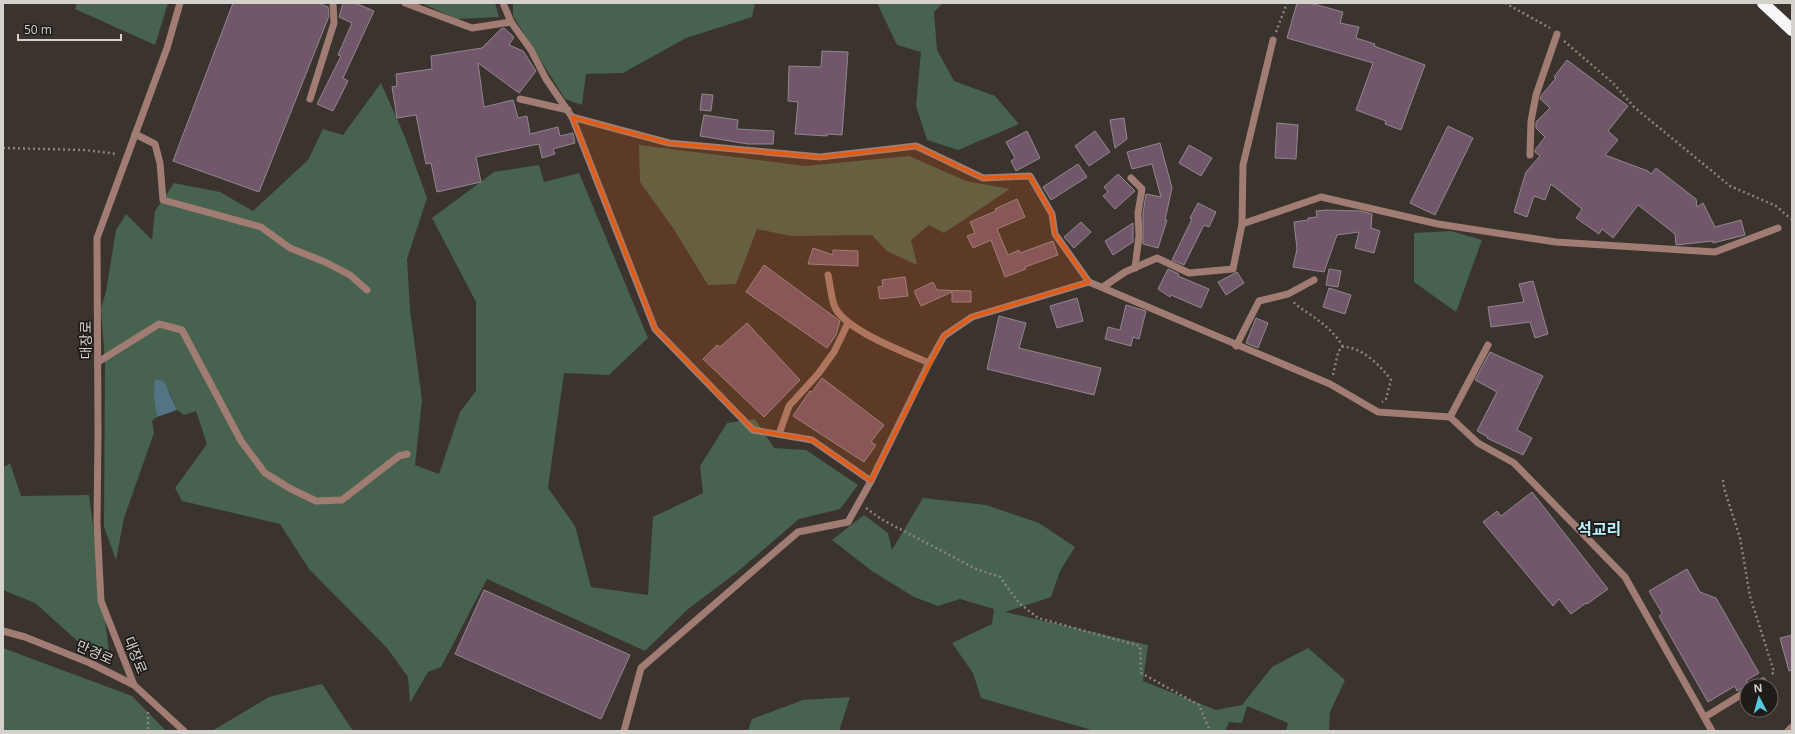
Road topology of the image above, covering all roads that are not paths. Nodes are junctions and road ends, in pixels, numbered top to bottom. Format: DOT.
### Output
graph roads {
  1 [pos="180,3"];
  2 [pos="334,3"];
  3 [pos="405,3"];
  4 [pos="503,3"];
  5 [pos="1763,3"];
  6 [pos="511,22"];
  7 [pos="1792,30"];
  8 [pos="1557,34"];
  9 [pos="1273,40"];
  10 [pos="310,99"];
  11 [pos="520,99"];
  12 [pos="570,114"];
  13 [pos="135,134"];
  14 [pos="1530,155"];
  15 [pos="1131,178"];
  16 [pos="1242,224"];
  17 [pos="1778,228"];
  18 [pos="1135,268"];
  19 [pos="828,275"];
  20 [pos="1314,280"];
  21 [pos="1090,282"];
  22 [pos="1103,287"];
  23 [pos="367,290"];
  24 [pos="848,323"];
  25 [pos="1488,345"];
  26 [pos="1236,346"];
  27 [pos="98,362"];
  28 [pos="929,363"];
  29 [pos="1450,417"];
  30 [pos="779,434"];
  31 [pos="407,454"];
  32 [pos="871,481"];
  33 [pos="3,630"];
  34 [pos="134,685"];
  35 [pos="1739,696"];
  36 [pos="1704,717"];
  37 [pos="1792,727"];
  38 [pos="184,731"];
  39 [pos="624,731"];
  40 [pos="1712,731"];
  41 [pos="1788,731"];
  1 -- 13 [label="street, 대장로"];
  2 -- 10 [label="street"];
  3 -- 6 [label="street"];
  4 -- 6 [label="street"];
  5 -- 7 [label="highway"];
  6 -- 12 [label="street"];
  8 -- 14 [label="street"];
  9 -- 16 [label="street"];
  11 -- 12 [label="street"];
  12 -- 21 [label="street"];
  12 -- 30 [label="street"];
  13 -- 23 [label="street"];
  13 -- 27 [label="street, 대장로"];
  15 -- 18 [label="street"];
  16 -- 17 [label="street"];
  16 -- 18 [label="street"];
  18 -- 22 [label="street"];
  19 -- 24 [label="street"];
  20 -- 26 [label="street"];
  21 -- 22 [label="street"];
  21 -- 28 [label="street"];
  22 -- 26 [label="street"];
  24 -- 28 [label="street"];
  24 -- 30 [label="street"];
  25 -- 29 [label="street"];
  26 -- 29 [label="street"];
  27 -- 31 [label="street"];
  27 -- 34 [label="street, 대장로"];
  28 -- 32 [label="street"];
  29 -- 36 [label="street"];
  30 -- 32 [label="street"];
  32 -- 39 [label="street"];
  33 -- 34 [label="street, 만경로"];
  34 -- 38 [label="street, 만경로"];
  35 -- 36 [label="street"];
  36 -- 40 [label="street"];
  37 -- 41 [label="street"];
}
